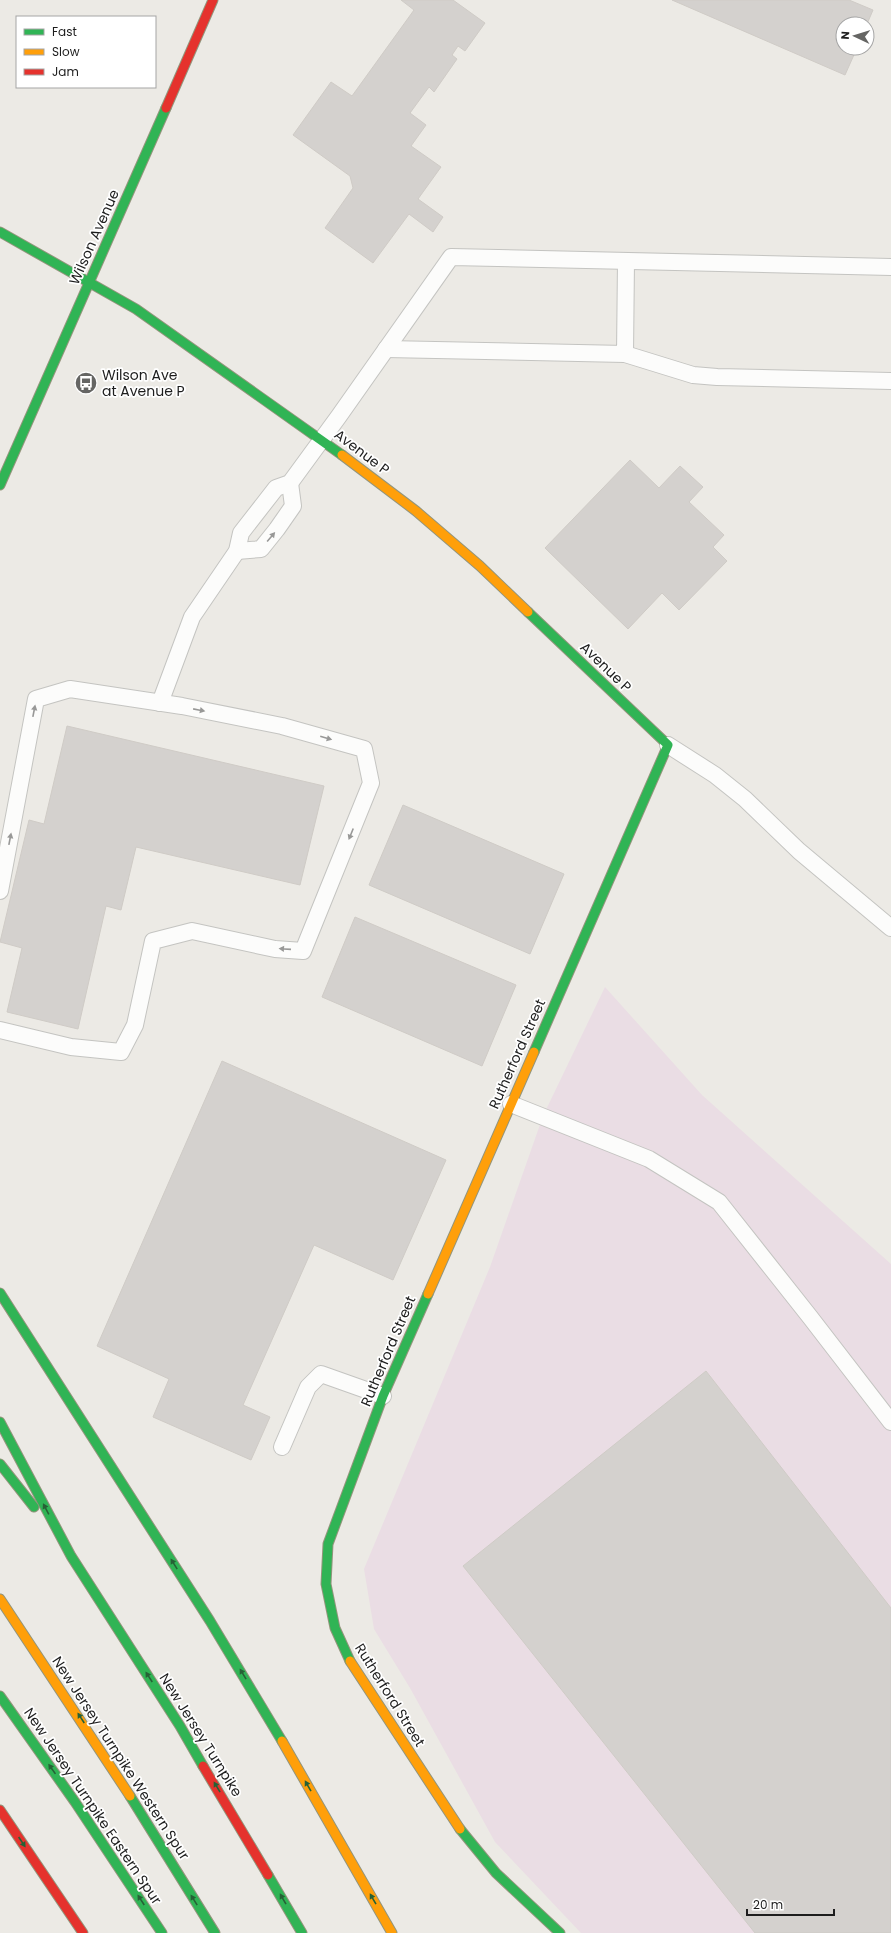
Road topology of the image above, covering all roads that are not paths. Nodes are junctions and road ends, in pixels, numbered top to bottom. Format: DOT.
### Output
graph roads {
  1 [pos="213,0"];
  2 [pos="0,232"];
  3 [pos="626,261"];
  4 [pos="891,267"];
  5 [pos="90,281"];
  6 [pos="386,349"];
  7 [pos="625,354"];
  8 [pos="891,381"];
  9 [pos="322,440"];
  10 [pos="290,483"];
  11 [pos="0,485"];
  12 [pos="237,551"];
  13 [pos="160,703"];
  14 [pos="668,745"];
  15 [pos="0,891"];
  16 [pos="891,928"];
  17 [pos="0,1030"];
  18 [pos="511,1104"];
  19 [pos="0,1293"];
  20 [pos="383,1396"];
  21 [pos="0,1422"];
  22 [pos="891,1422"];
  23 [pos="282,1447"];
  24 [pos="0,1464"];
  25 [pos="71,1556"];
  26 [pos="0,1599"];
  27 [pos="0,1696"];
  28 [pos="0,1810"];
  29 [pos="83,1933"];
  30 [pos="162,1933"];
  31 [pos="214,1933"];
  32 [pos="302,1933"];
  33 [pos="392,1933"];
  34 [pos="560,1933"];
  1 -- 5 [label="main road, Wilson Avenue"];
  2 -- 5 [label="main road, Avenue P"];
  3 -- 4 [label="lane"];
  3 -- 6 [label="lane"];
  3 -- 7 [label="lane"];
  5 -- 9 [label="main road, Avenue P"];
  5 -- 11 [label="main road, Wilson Avenue"];
  6 -- 7 [label="lane"];
  6 -- 9 [label="lane"];
  7 -- 8 [label="lane"];
  9 -- 10 [label="lane"];
  9 -- 14 [label="main road, Avenue P"];
  10 -- 12 [label="lane"];
  12 -- 10 [label="lane, one-way"];
  12 -- 13 [label="lane"];
  15 -- 13 [label="lane, one-way"];
  13 -- 17 [label="lane, one-way"];
  14 -- 16 [label="lane"];
  14 -- 18 [label="main road, Rutherford Street"];
  18 -- 20 [label="main road, Rutherford Street"];
  18 -- 22 [label="lane"];
  33 -- 19 [label="main road, one-way"];
  20 -- 23 [label="lane"];
  20 -- 34 [label="main road, Rutherford Street"];
  25 -- 21 [label="main road, one-way"];
  24 -- 25 [label="main road"];
  32 -- 25 [label="main road, New Jersey Turnpike, one-way"];
  31 -- 26 [label="main road, New Jersey Turnpike Western Spur, one-way"];
  30 -- 27 [label="main road, New Jersey Turnpike Eastern Spur, one-way"];
  28 -- 29 [label="main road, one-way"];
}
